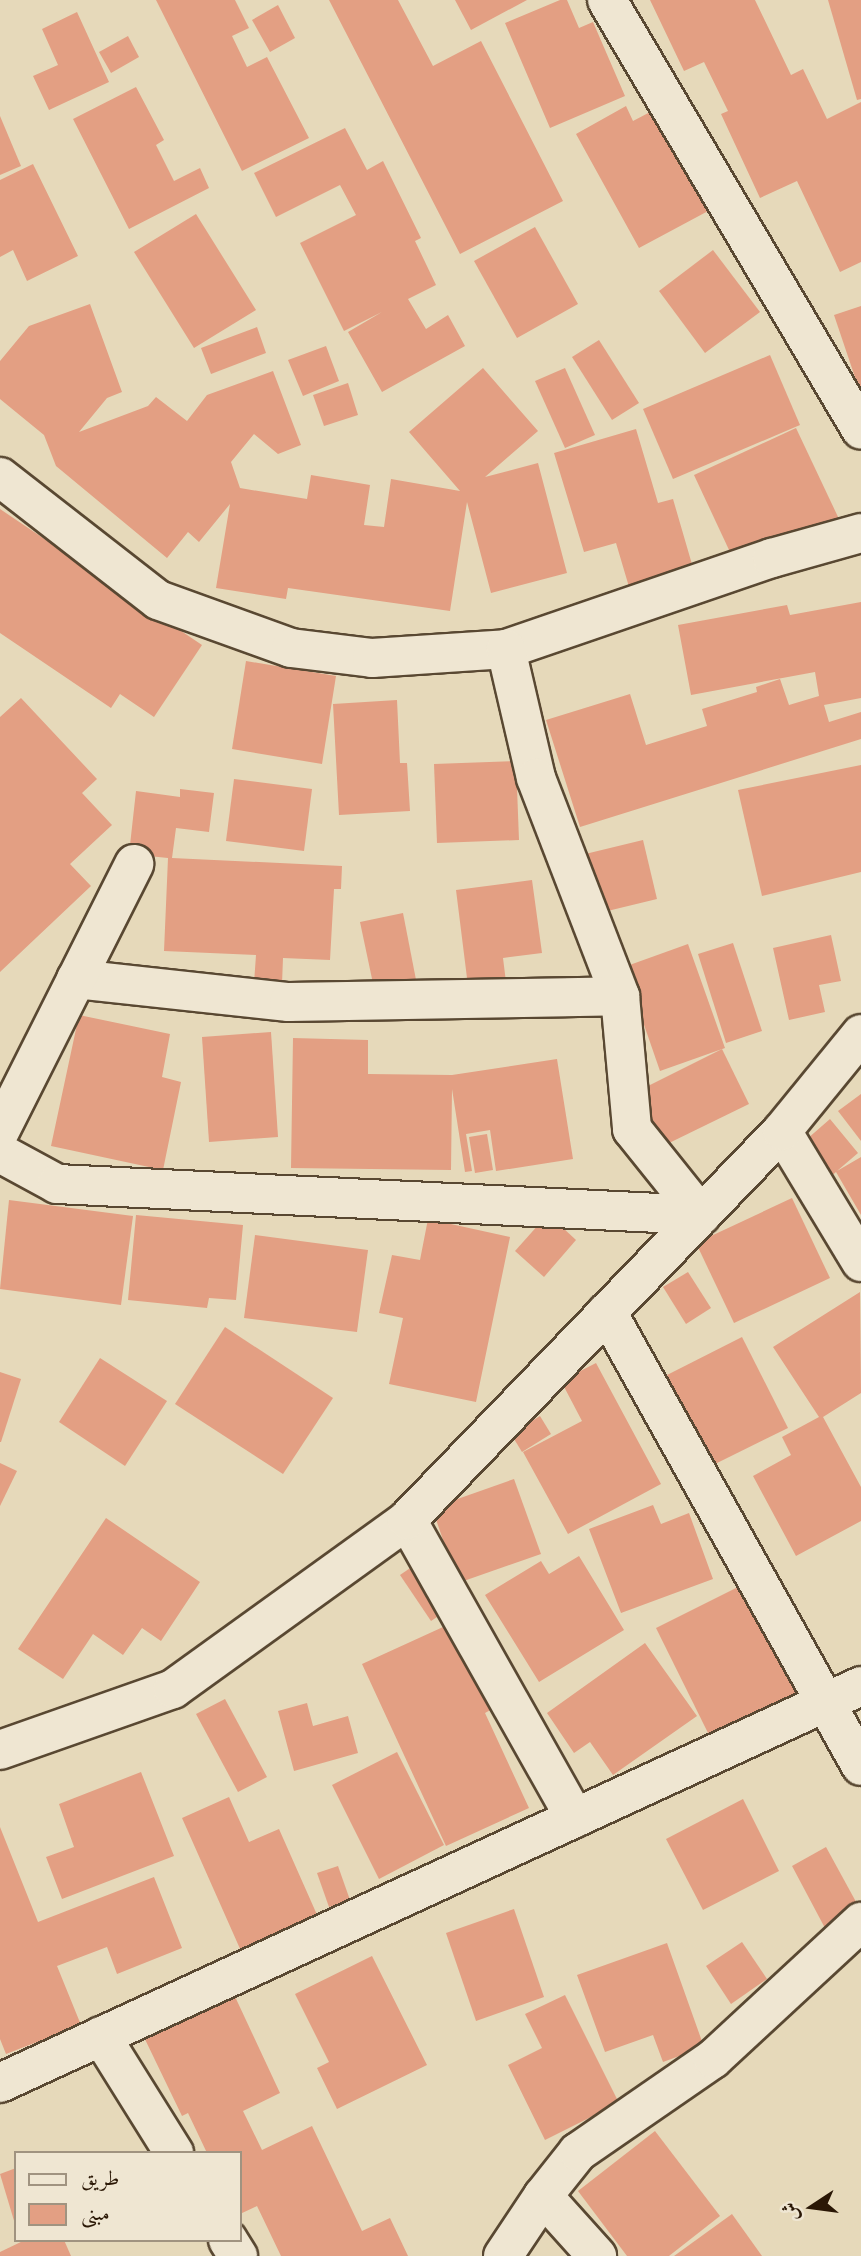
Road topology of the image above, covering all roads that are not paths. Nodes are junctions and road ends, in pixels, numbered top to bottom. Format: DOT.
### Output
graph roads {
  1 [pos="607,0"];
  2 [pos="861,430"];
  3 [pos="0,477"];
  4 [pos="861,533"];
  5 [pos="506,649"];
  6 [pos="134,864"];
  7 [pos="76,979"];
  8 [pos="620,996"];
  9 [pos="861,1034"];
  10 [pos="0,1131"];
  11 [pos="782,1131"];
  12 [pos="0,1153"];
  13 [pos="701,1215"];
  14 [pos="861,1262"];
  15 [pos="607,1312"];
  16 [pos="407,1520"];
  17 [pos="861,1686"];
  18 [pos="826,1702"];
  19 [pos="0,1750"];
  20 [pos="861,1766"];
  21 [pos="575,1818"];
  22 [pos="861,1922"];
  23 [pos="101,2036"];
  24 [pos="0,2082"];
  25 [pos="173,2151"];
  26 [pos="542,2196"];
  27 [pos="503,2256"];
  28 [pos="597,2256"];
  1 -- 2 [label="street"];
  3 -- 5 [label="street"];
  4 -- 5 [label="street"];
  5 -- 8 [label="street"];
  6 -- 7 [label="street"];
  7 -- 8 [label="street"];
  7 -- 10 [label="street"];
  8 -- 13 [label="street"];
  9 -- 11 [label="street"];
  11 -- 13 [label="street"];
  11 -- 14 [label="street"];
  12 -- 13 [label="street"];
  13 -- 15 [label="street"];
  15 -- 16 [label="street"];
  15 -- 18 [label="street"];
  16 -- 19 [label="street"];
  16 -- 21 [label="street"];
  17 -- 18 [label="street"];
  18 -- 20 [label="street"];
  18 -- 21 [label="street"];
  21 -- 23 [label="street"];
  22 -- 26 [label="street"];
  23 -- 24 [label="street"];
  23 -- 25 [label="street"];
  26 -- 27 [label="street"];
  26 -- 28 [label="street"];
}
